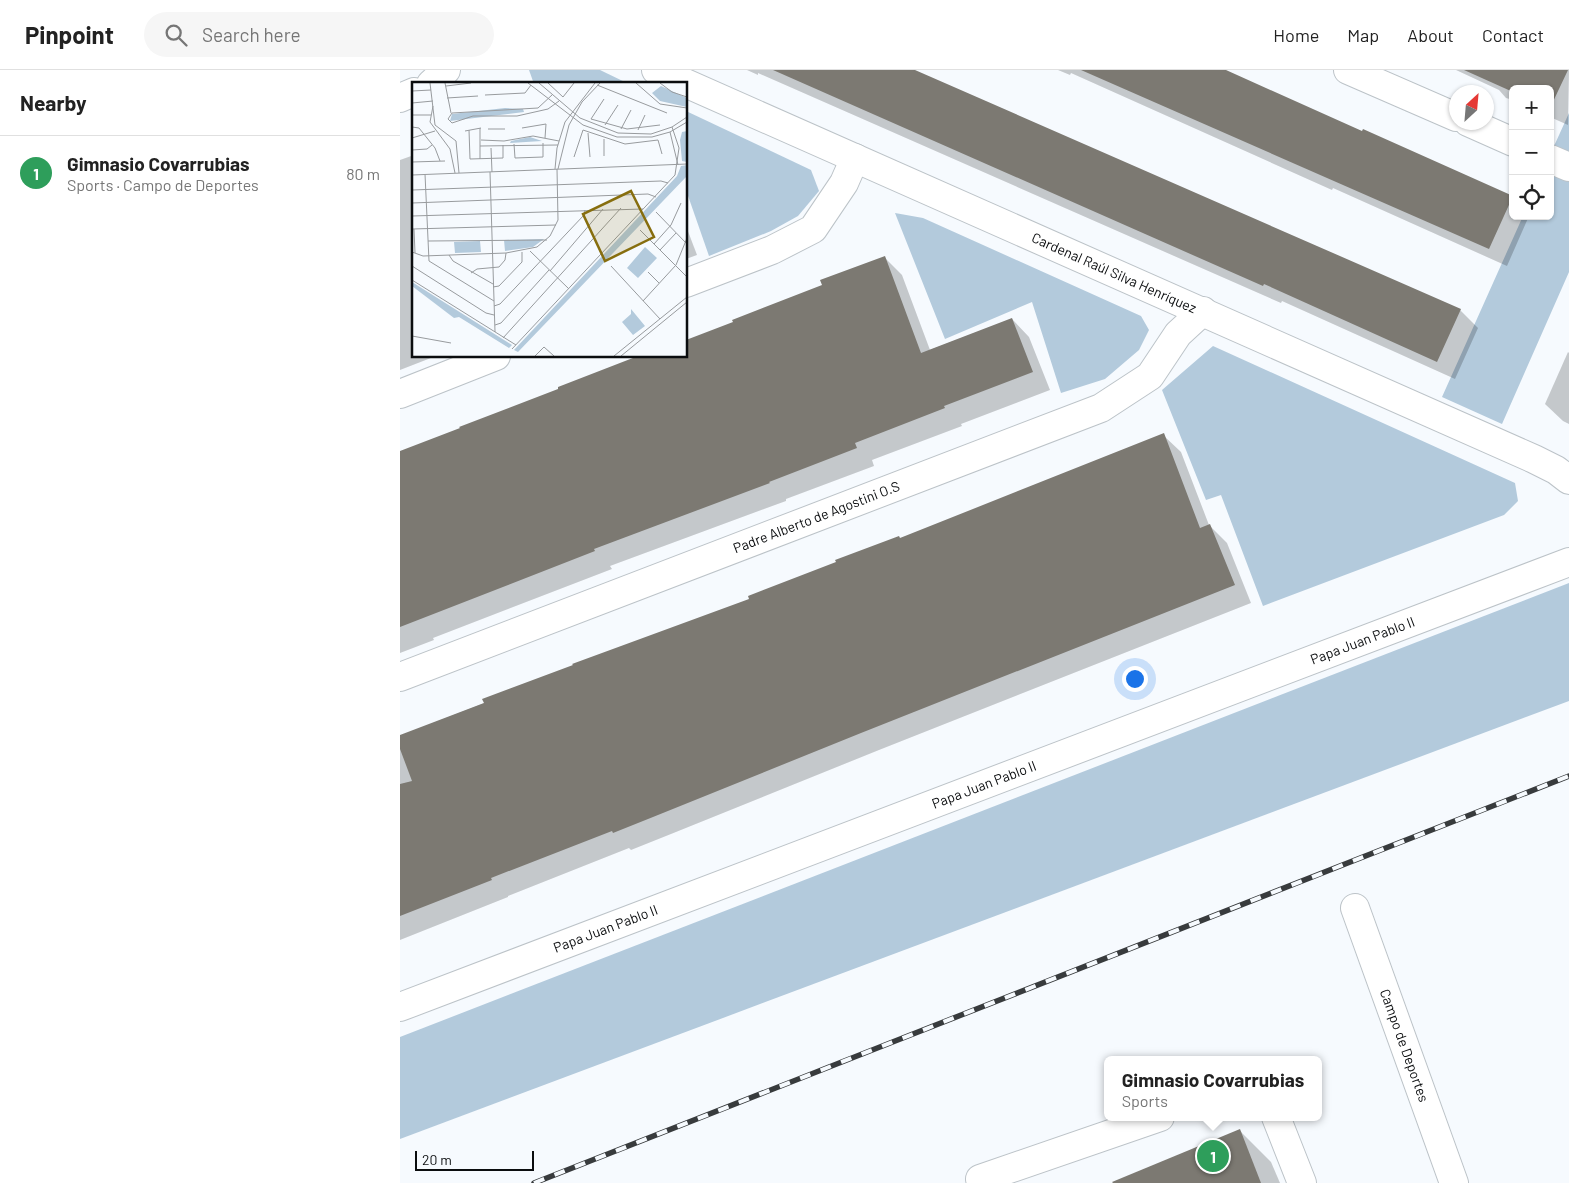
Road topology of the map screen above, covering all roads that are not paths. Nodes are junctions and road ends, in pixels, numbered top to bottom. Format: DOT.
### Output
graph roads {
  1 [pos="446,70"];
  2 [pos="656,70"];
  3 [pos="1348,70"];
  4 [pos="433,82"];
  5 [pos="683,82"];
  6 [pos="688,84"];
  7 [pos="412,93"];
  8 [pos="400,98"];
  9 [pos="1449,114"];
  10 [pos="1486,130"];
  11 [pos="1509,140"];
  12 [pos="855,158"];
  13 [pos="1554,161"];
  14 [pos="1569,167"];
  15 [pos="688,282"];
  16 [pos="1202,311"];
  17 [pos="491,358"];
  18 [pos="400,394"];
  19 [pos="1569,480"];
  20 [pos="1569,562"];
  21 [pos="400,676"];
  22 [pos="1355,908"];
  23 [pos="400,1007"];
  24 [pos="1149,1121"];
  25 [pos="1278,1121"];
  26 [pos="980,1180"];
  27 [pos="1302,1183"];
  28 [pos="1454,1183"];
  1 -- 4 [label="street"];
  2 -- 5 [label="street, Cardenal Raúl Silva Henríquez"];
  3 -- 9 [label="street"];
  6 -- 12 [label="street, Cardenal Raúl Silva Henríquez"];
  7 -- 8 [label="street"];
  10 -- 11 [label="street"];
  12 -- 15 [label="street"];
  12 -- 16 [label="street, Cardenal Raúl Silva Henríquez"];
  13 -- 14 [label="street"];
  16 -- 19 [label="street, Cardenal Raúl Silva Henríquez"];
  16 -- 21 [label="street, Padre Alberto de Agostini O.S"];
  17 -- 18 [label="street"];
  20 -- 23 [label="street, Papa Juan Pablo II"];
  22 -- 28 [label="street, Campo de Deportes"];
  24 -- 26 [label="street"];
  25 -- 27 [label="street"];
}
